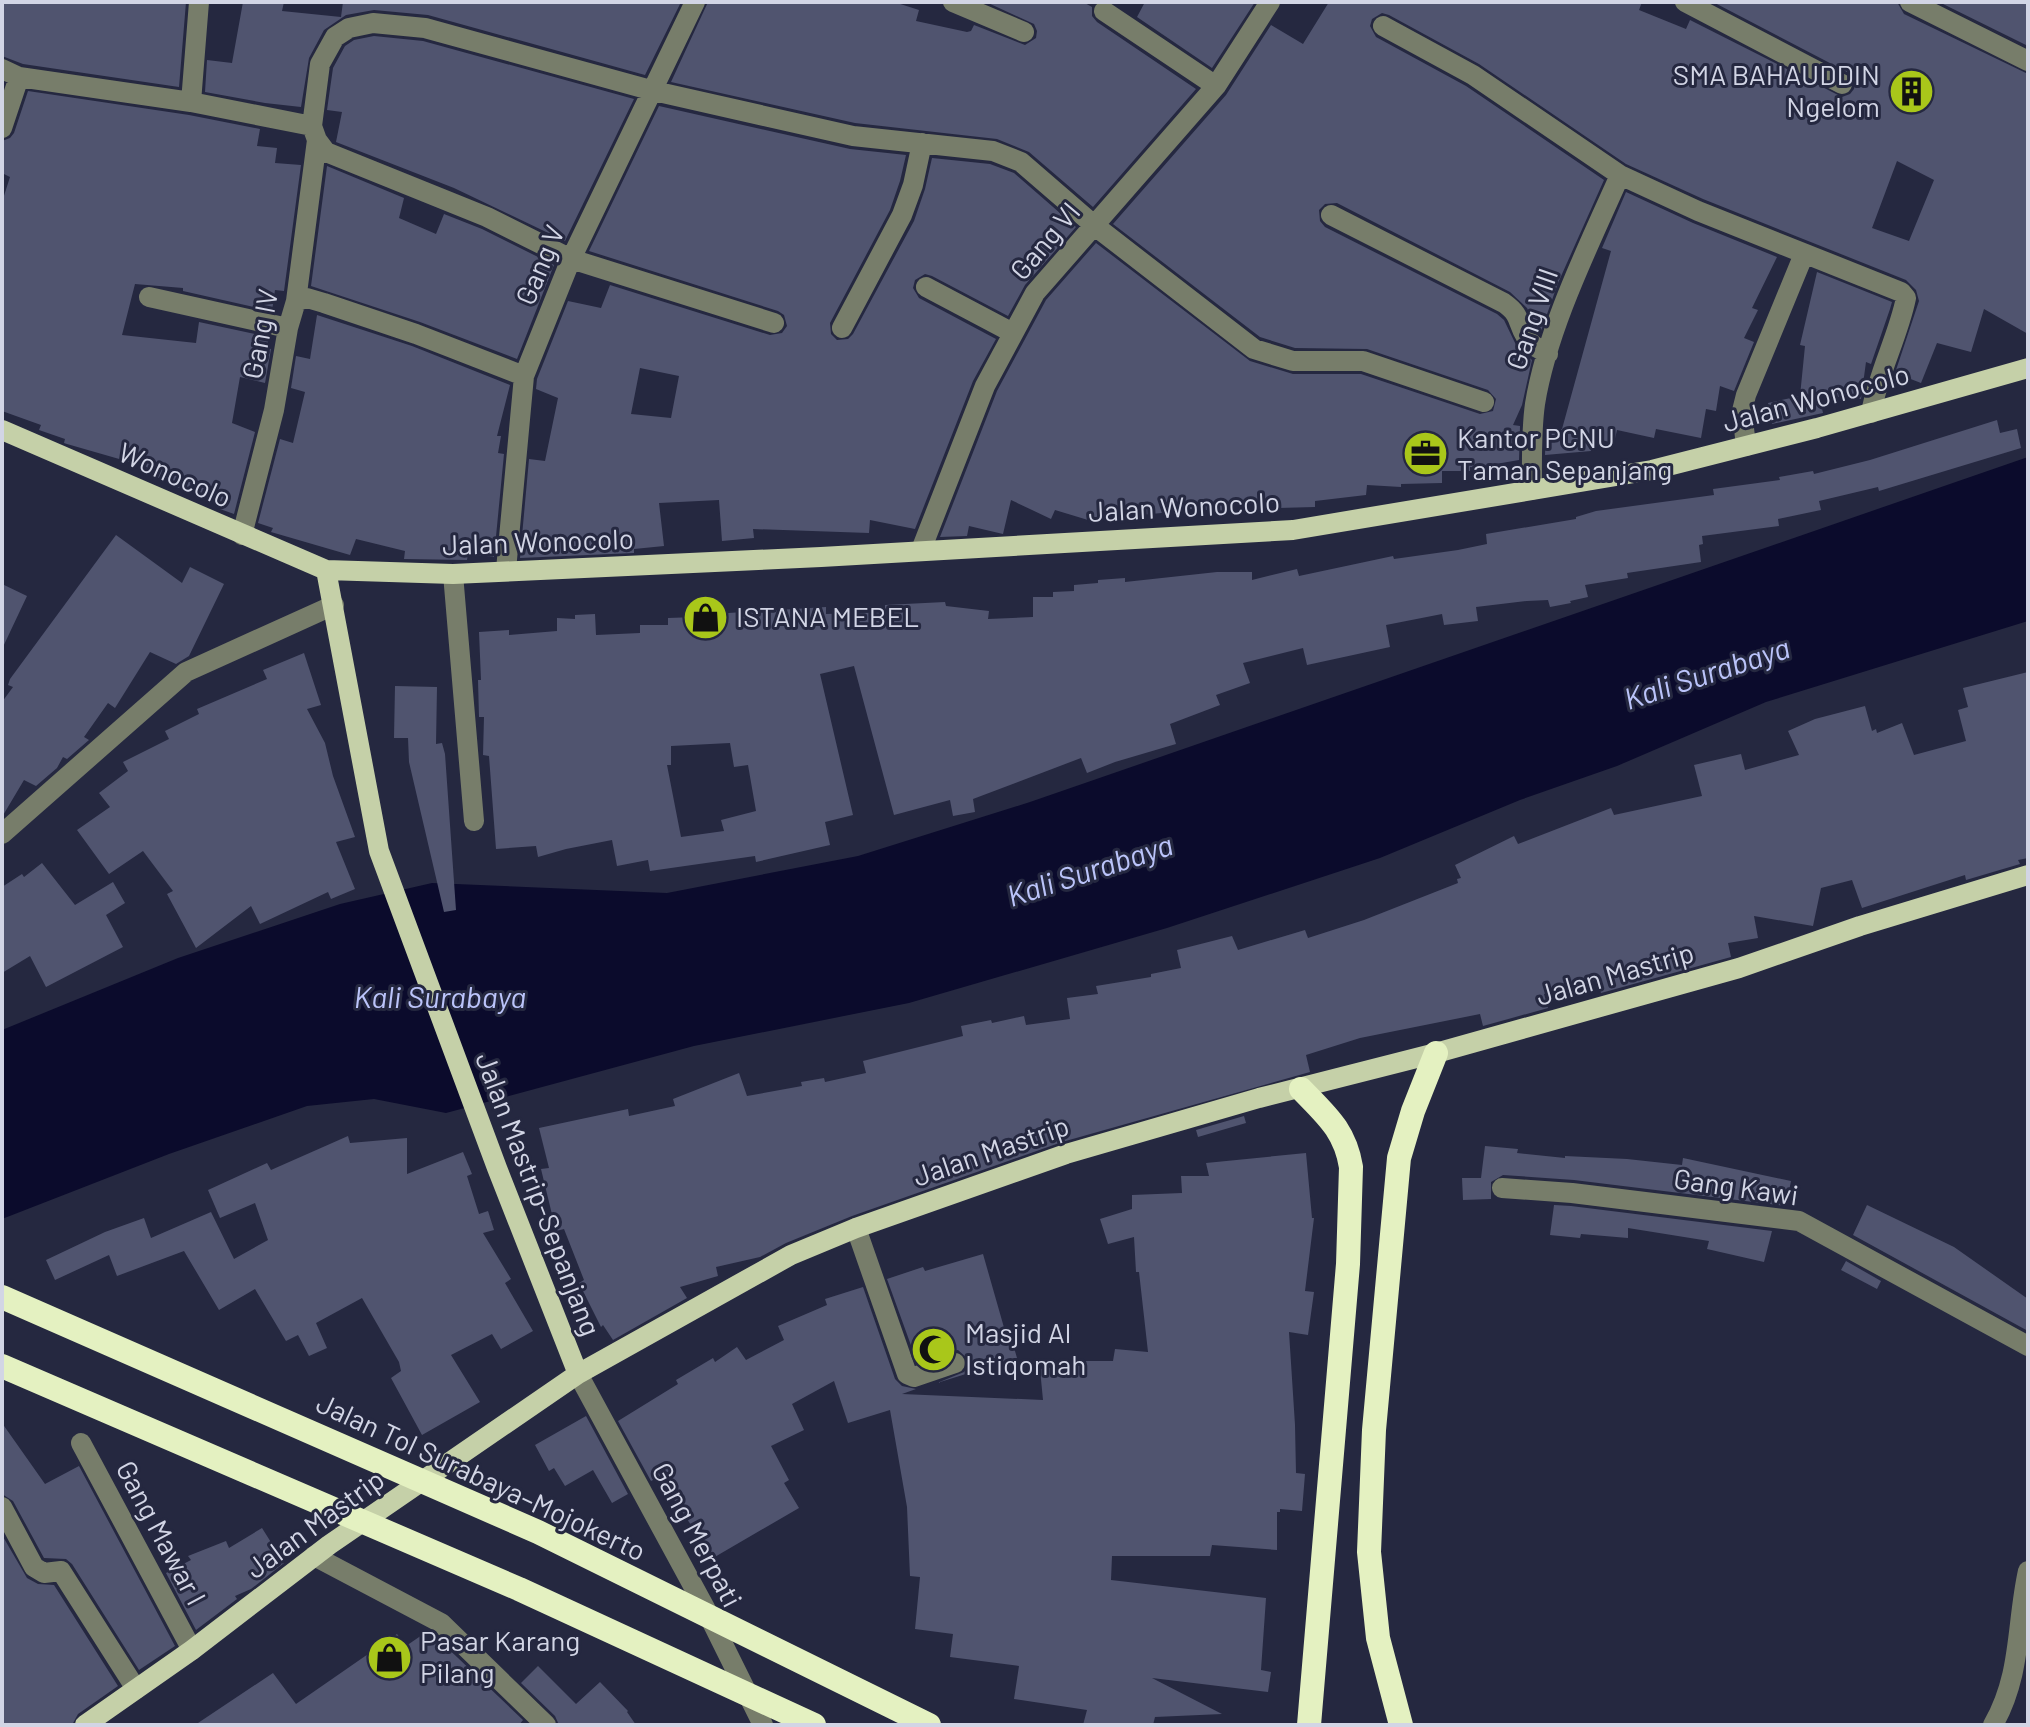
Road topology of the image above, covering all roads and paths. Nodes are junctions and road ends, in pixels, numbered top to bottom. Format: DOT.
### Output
graph roads {
  1 [pos="199,2"];
  2 [pos="953,2"];
  3 [pos="1270,2"];
  4 [pos="1685,2"];
  5 [pos="1910,2"];
  6 [pos="687,5"];
  7 [pos="1104,11"];
  8 [pos="1383,26"];
  9 [pos="1024,32"];
  10 [pos="2028,61"];
  11 [pos="11,73"];
  12 [pos="1842,84"];
  13 [pos="1216,86"];
  14 [pos="654,91"];
  15 [pos="191,102"];
  16 [pos="2,128"];
  17 [pos="314,133"];
  18 [pos="922,143"];
  19 [pos="1620,175"];
  20 [pos="1331,215"];
  21 [pos="1095,226"];
  22 [pos="1804,254"];
  23 [pos="571,259"];
  24 [pos="926,287"];
  25 [pos="149,297"];
  26 [pos="296,301"];
  27 [pos="774,323"];
  28 [pos="288,328"];
  29 [pos="842,328"];
  30 [pos="1013,333"];
  31 [pos="1548,354"];
  32 [pos="2028,368"];
  33 [pos="524,376"];
  34 [pos="1484,402"];
  35 [pos="1871,413"];
  36 [pos="2,430"];
  37 [pos="1746,446"];
  38 [pos="1532,490"];
  39 [pos="242,535"];
  40 [pos="921,550"];
  41 [pos="326,570"];
  42 [pos="506,570"];
  43 [pos="453,574"];
  44 [pos="334,605"];
  45 [pos="474,821"];
  46 [pos="2,834"];
  47 [pos="2028,875"];
  48 [pos="1436,1053"];
  49 [pos="1301,1089"];
  50 [pos="1502,1188"];
  51 [pos="856,1228"];
  52 [pos="2,1297"];
  53 [pos="2028,1346"];
  54 [pos="955,1363"];
  55 [pos="2,1366"];
  56 [pos="578,1374"];
  57 [pos="81,1443"];
  58 [pos="2,1507"];
  59 [pos="314,1556"];
  60 [pos="2028,1571"];
  61 [pos="192,1650"];
  62 [pos="136,1689"];
  63 [pos="85,1725"];
  64 [pos="546,1725"];
  65 [pos="763,1725"];
  66 [pos="814,1725"];
  67 [pos="929,1725"];
  68 [pos="1309,1725"];
  69 [pos="1401,1725"];
  70 [pos="1993,1725"];
  1 -- 15 [label="street"];
  2 -- 9 [label="street"];
  3 -- 13 [label="street, Gang VI"];
  4 -- 12 [label="street"];
  5 -- 10 [label="street"];
  6 -- 14 [label="street, Gang V"];
  7 -- 13 [label="street"];
  8 -- 19 [label="street"];
  11 -- 15 [label="street"];
  11 -- 16 [label="street"];
  13 -- 21 [label="street, Gang VI"];
  14 -- 17 [label="street, Gang IV"];
  14 -- 18 [label="street, Gang IV"];
  14 -- 23 [label="street, Gang V"];
  15 -- 17 [label="street"];
  17 -- 23 [label="street"];
  17 -- 26 [label="street, Gang IV"];
  18 -- 21 [label="street, Gang IV"];
  18 -- 29 [label="street"];
  19 -- 22 [label="street"];
  19 -- 31 [label="street, Gang VIII"];
  20 -- 31 [label="street"];
  21 -- 30 [label="street, Gang VI"];
  21 -- 34 [label="street, Gang IV"];
  22 -- 35 [label="street"];
  22 -- 37 [label="street"];
  23 -- 27 [label="street"];
  23 -- 33 [label="street, Gang V"];
  24 -- 30 [label="street"];
  25 -- 28 [label="street"];
  26 -- 28 [label="street, Gang IV"];
  26 -- 33 [label="street"];
  28 -- 39 [label="street, Gang IV"];
  30 -- 40 [label="street, Gang VI"];
  31 -- 38 [label="street, Gang VIII"];
  32 -- 35 [label="main road, Jalan Wonocolo"];
  33 -- 42 [label="street, Gang V"];
  35 -- 37 [label="main road, Jalan Wonocolo"];
  36 -- 39 [label="main road, Wonocolo"];
  37 -- 38 [label="main road, Jalan Wonocolo"];
  38 -- 40 [label="main road, Jalan Wonocolo"];
  39 -- 41 [label="main road, Wonocolo"];
  40 -- 42 [label="main road, Jalan Wonocolo"];
  41 -- 43 [label="main road, Jalan Wonocolo"];
  41 -- 44 [label="main road, Jalan Mastrip-Sepanjang"];
  42 -- 43 [label="main road, Jalan Wonocolo"];
  43 -- 45 [label="street"];
  44 -- 46 [label="street"];
  44 -- 56 [label="main road, Jalan Mastrip-Sepanjang"];
  47 -- 48 [label="main road, Jalan Mastrip"];
  48 -- 49 [label="main road, Jalan Mastrip"];
  48 -- 69 [label="highway"];
  49 -- 51 [label="main road, Jalan Mastrip"];
  49 -- 68 [label="highway"];
  50 -- 53 [label="street, Gang Kawi"];
  51 -- 54 [label="street"];
  51 -- 56 [label="main road, Jalan Mastrip"];
  52 -- 67 [label="highway, Jalan Tol Surabaya–Mojokerto"];
  55 -- 66 [label="highway"];
  56 -- 59 [label="main road, Jalan Mastrip"];
  56 -- 65 [label="street, Gang Merpati"];
  57 -- 61 [label="street, Gang Mawar I"];
  58 -- 62 [label="street"];
  59 -- 61 [label="main road, Jalan Mastrip"];
  59 -- 64 [label="street"];
  60 -- 70 [label="street"];
  61 -- 62 [label="main road, Jalan Mastrip"];
  62 -- 63 [label="main road, Jalan Mastrip"];
}
